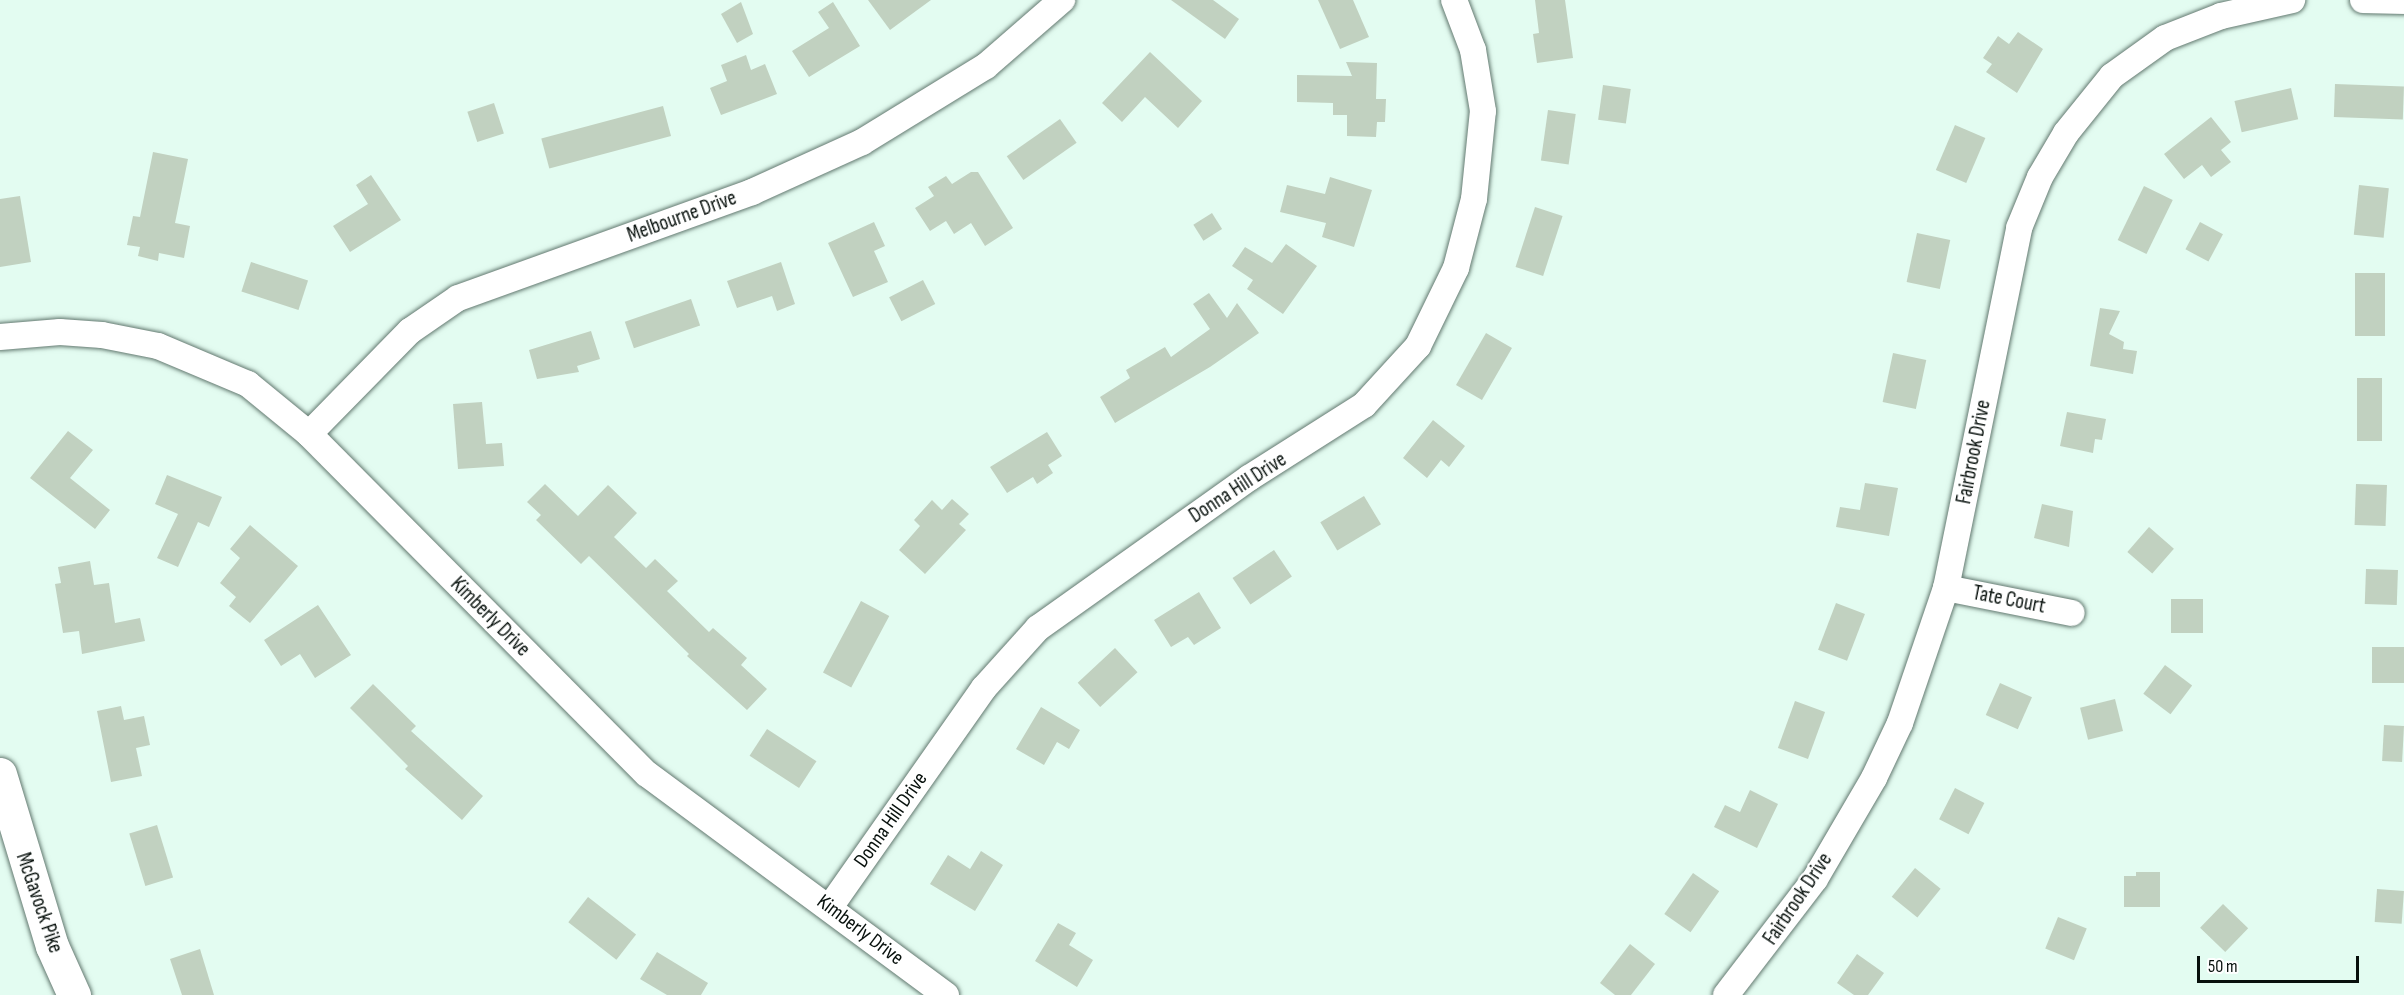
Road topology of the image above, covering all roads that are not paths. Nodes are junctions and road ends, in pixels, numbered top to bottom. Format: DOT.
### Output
graph roads {
  1 [pos="1062,0"];
  2 [pos="1454,0"];
  3 [pos="2292,0"];
  4 [pos="2363,0"];
  5 [pos="2404,1"];
  6 [pos="0,337"];
  7 [pos="309,434"];
  8 [pos="1947,588"];
  9 [pos="2072,613"];
  10 [pos="0,774"];
  11 [pos="830,907"];
  12 [pos="74,995"];
  13 [pos="946,995"];
  14 [pos="1726,995"];
  1 -- 7 [label="street, Melbourne Drive"];
  2 -- 11 [label="street, Donna Hill Drive"];
  3 -- 8 [label="street, Fairbrook Drive"];
  4 -- 5 [label="street"];
  6 -- 7 [label="street, Kimberly Drive"];
  7 -- 11 [label="street, Kimberly Drive"];
  8 -- 9 [label="street, Tate Court"];
  8 -- 14 [label="street, Fairbrook Drive"];
  10 -- 12 [label="main road, McGavock Pike"];
  11 -- 13 [label="street, Kimberly Drive"];
}
